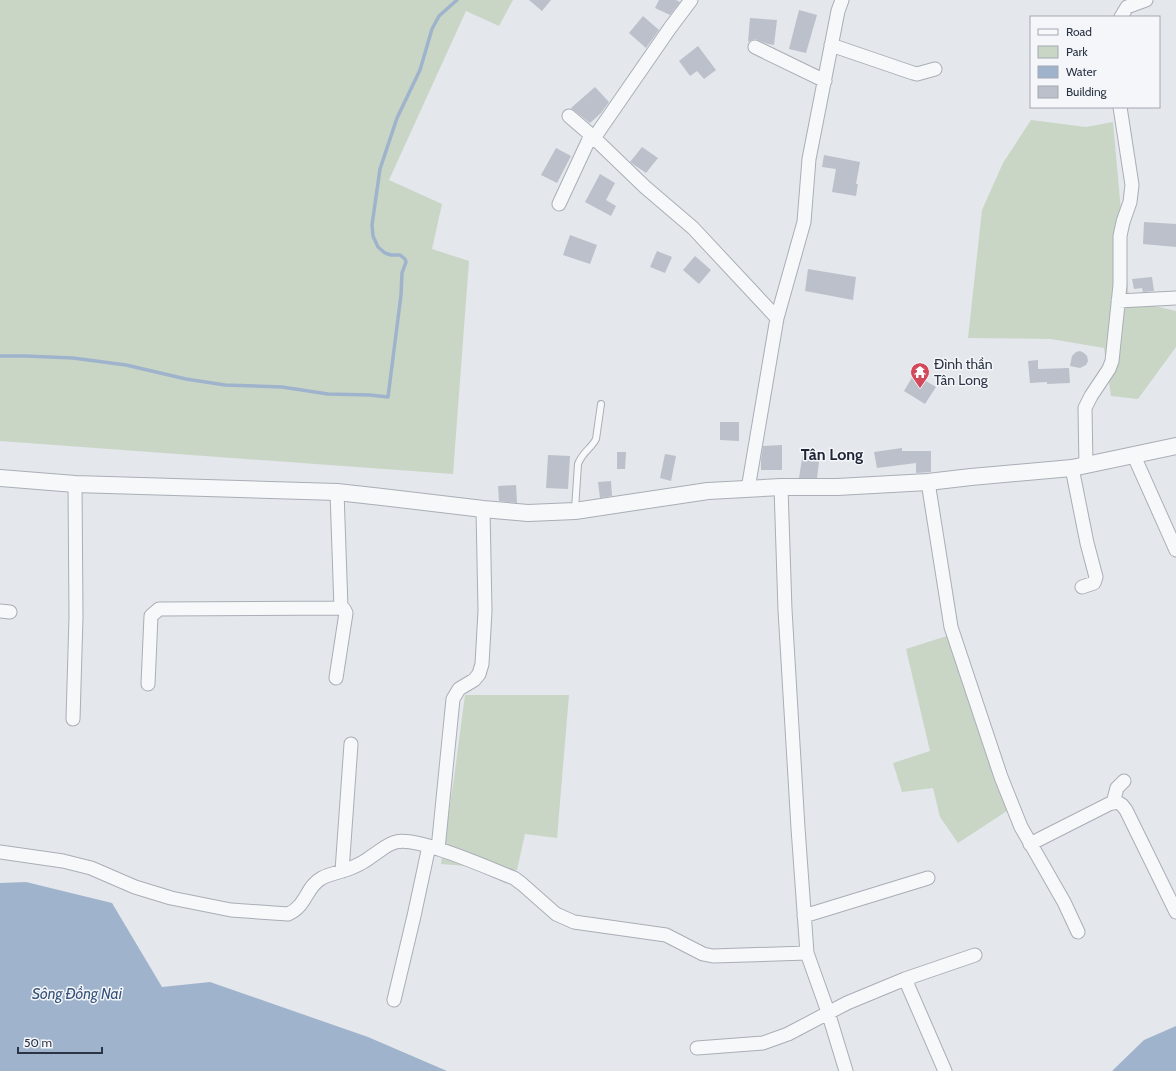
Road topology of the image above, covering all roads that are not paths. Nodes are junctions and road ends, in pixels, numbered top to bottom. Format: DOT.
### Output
graph roads {
  1 [pos="691,0"];
  2 [pos="842,0"];
  3 [pos="1146,0"];
  4 [pos="1122,16"];
  5 [pos="831,45"];
  6 [pos="755,47"];
  7 [pos="935,70"];
  8 [pos="825,81"];
  9 [pos="1120,108"];
  10 [pos="570,116"];
  11 [pos="592,136"];
  12 [pos="559,204"];
  13 [pos="1176,298"];
  14 [pos="1118,301"];
  15 [pos="777,318"];
  16 [pos="601,404"];
  17 [pos="1176,446"];
  18 [pos="1134,456"];
  19 [pos="1079,467"];
  20 [pos="0,478"];
  21 [pos="928,482"];
  22 [pos="74,484"];
  23 [pos="781,487"];
  24 [pos="748,488"];
  25 [pos="337,492"];
  26 [pos="483,510"];
  27 [pos="575,511"];
  28 [pos="1176,550"];
  29 [pos="1082,587"];
  30 [pos="340,608"];
  31 [pos="336,678"];
  32 [pos="148,684"];
  33 [pos="73,719"];
  34 [pos="351,744"];
  35 [pos="1124,781"];
  36 [pos="1112,803"];
  37 [pos="1030,844"];
  38 [pos="434,847"];
  39 [pos="0,852"];
  40 [pos="342,871"];
  41 [pos="928,878"];
  42 [pos="1176,912"];
  43 [pos="804,916"];
  44 [pos="1078,932"];
  45 [pos="808,953"];
  46 [pos="975,955"];
  47 [pos="904,979"];
  48 [pos="394,1000"];
  49 [pos="828,1012"];
  50 [pos="697,1048"];
  51 [pos="846,1071"];
  52 [pos="945,1071"];
  1 -- 11 [label="street"];
  2 -- 5 [label="street"];
  3 -- 4 [label="street"];
  5 -- 7 [label="street"];
  5 -- 8 [label="street"];
  6 -- 8 [label="street"];
  8 -- 15 [label="street"];
  9 -- 14 [label="street"];
  10 -- 11 [label="street"];
  11 -- 12 [label="street"];
  11 -- 15 [label="street"];
  13 -- 14 [label="street"];
  14 -- 19 [label="street"];
  15 -- 24 [label="street"];
  16 -- 27 [label="lane"];
  17 -- 18 [label="street"];
  18 -- 19 [label="street"];
  18 -- 28 [label="street"];
  19 -- 21 [label="street"];
  19 -- 29 [label="street"];
  20 -- 22 [label="street"];
  21 -- 23 [label="street"];
  21 -- 37 [label="street"];
  22 -- 25 [label="street"];
  22 -- 33 [label="street"];
  23 -- 24 [label="street"];
  23 -- 43 [label="street"];
  24 -- 27 [label="street"];
  25 -- 26 [label="street"];
  25 -- 30 [label="street"];
  26 -- 27 [label="street"];
  26 -- 38 [label="street"];
  30 -- 31 [label="street"];
  30 -- 32 [label="street"];
  34 -- 40 [label="street"];
  35 -- 36 [label="street"];
  36 -- 37 [label="street"];
  36 -- 42 [label="street"];
  37 -- 44 [label="street"];
  38 -- 40 [label="street"];
  38 -- 45 [label="street"];
  38 -- 48 [label="street"];
  39 -- 40 [label="street"];
  41 -- 43 [label="street"];
  43 -- 45 [label="street"];
  45 -- 49 [label="street"];
  46 -- 47 [label="street"];
  47 -- 49 [label="street"];
  47 -- 52 [label="street"];
  49 -- 50 [label="street"];
  49 -- 51 [label="street"];
}
